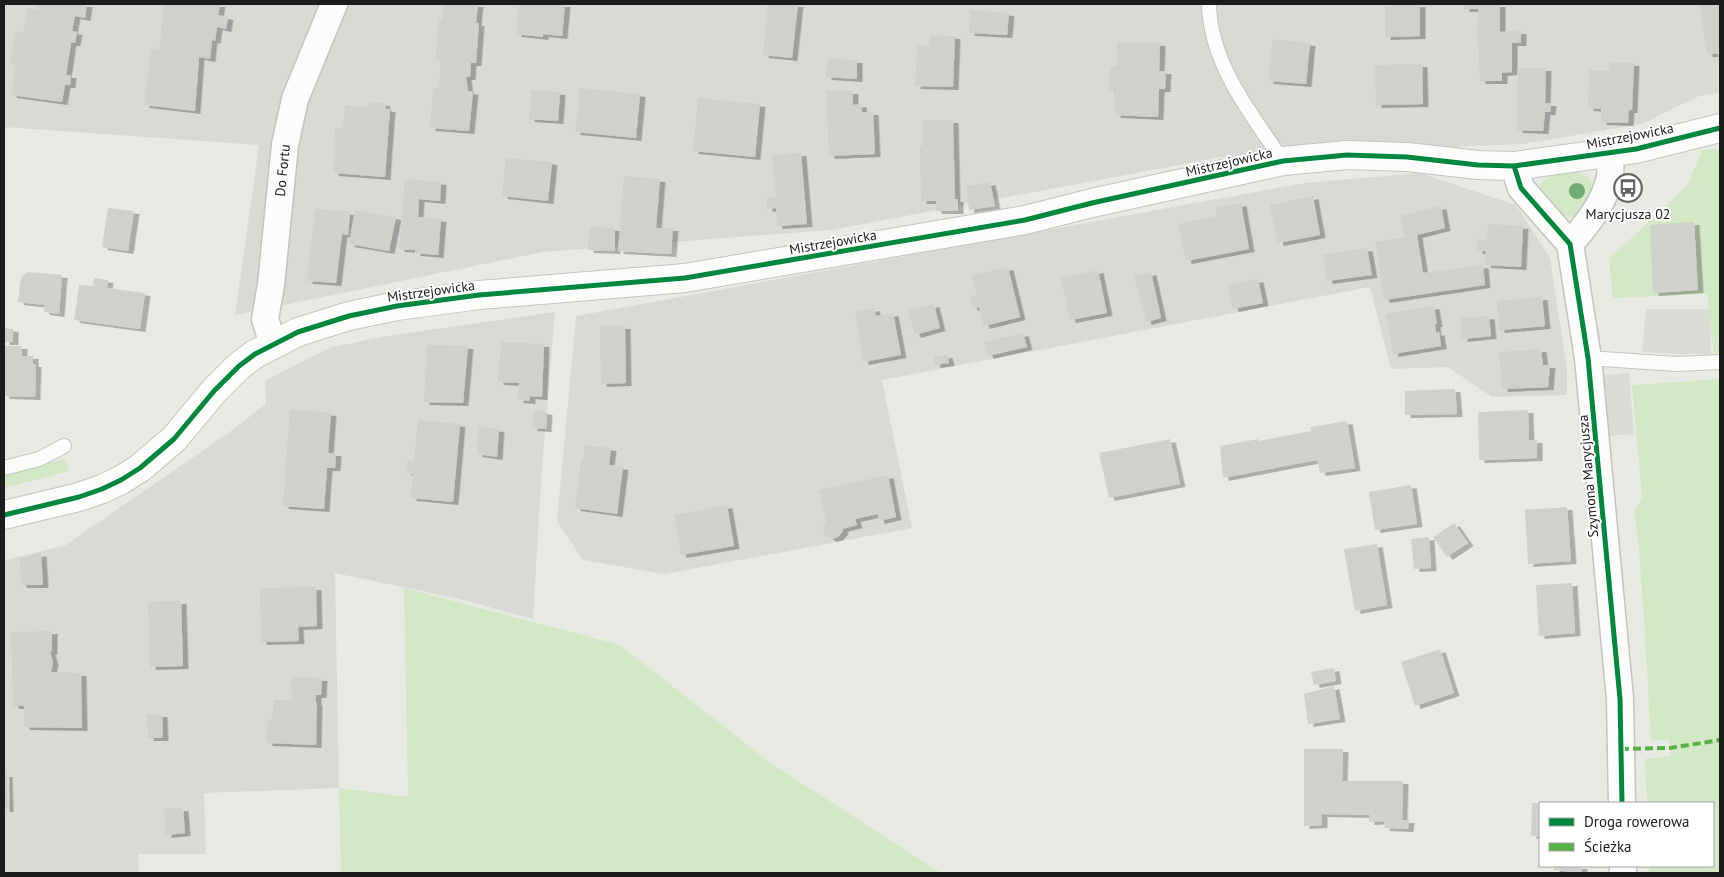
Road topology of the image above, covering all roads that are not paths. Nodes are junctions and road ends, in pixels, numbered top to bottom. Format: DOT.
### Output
graph roads {
  1 [pos="334,4"];
  2 [pos="1208,4"];
  3 [pos="1720,128"];
  4 [pos="1610,153"];
  5 [pos="1283,162"];
  6 [pos="1514,166"];
  7 [pos="1570,244"];
  8 [pos="273,344"];
  9 [pos="1588,358"];
  10 [pos="1720,362"];
  11 [pos="64,446"];
  12 [pos="4,468"];
  13 [pos="4,515"];
  14 [pos="1622,802"];
  1 -- 8 [label="street, Do Fortu"];
  2 -- 5 [label="lane"];
  3 -- 4 [label="street, Mistrzejowicka"];
  4 -- 6 [label="street, Mistrzejowicka"];
  4 -- 7 [label="street"];
  5 -- 6 [label="street, Mistrzejowicka"];
  5 -- 8 [label="street, Mistrzejowicka"];
  6 -- 7 [label="street"];
  7 -- 9 [label="street, Szymona Marycjusza"];
  8 -- 13 [label="street, Mistrzejowicka"];
  9 -- 10 [label="lane"];
  9 -- 14 [label="street, Szymona Marycjusza"];
  11 -- 12 [label="lane"];
}
